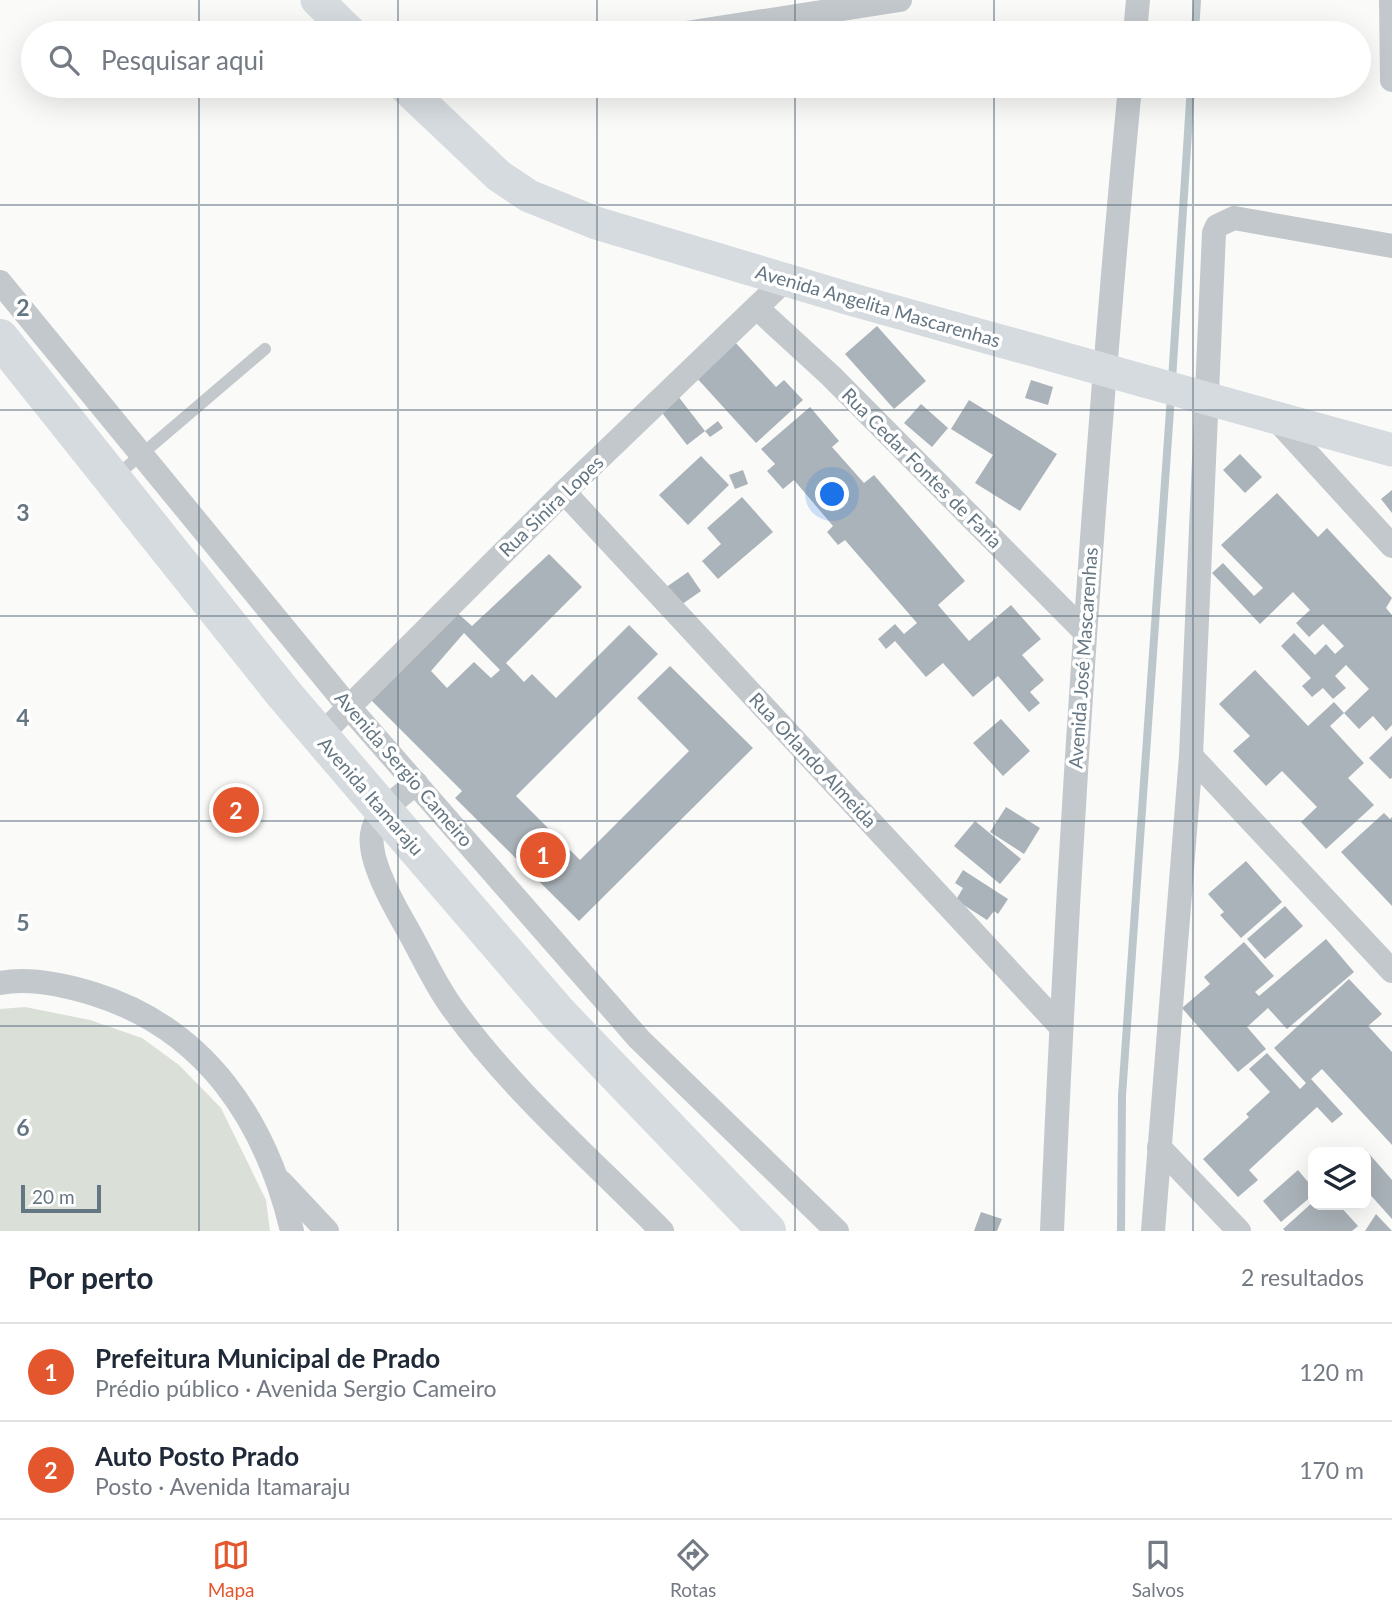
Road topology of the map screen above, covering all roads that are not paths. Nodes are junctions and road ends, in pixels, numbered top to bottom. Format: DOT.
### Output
graph roads {
  1 [pos="317,0"];
  2 [pos="900,0"];
  3 [pos="1138,0"];
  4 [pos="1391,0"];
  5 [pos="339,21"];
  6 [pos="764,21"];
  7 [pos="1136,21"];
  8 [pos="1392,80"];
  9 [pos="416,98"];
  10 [pos="1129,98"];
  11 [pos="1392,246"];
  12 [pos="785,280"];
  13 [pos="0,282"];
  14 [pos="757,308"];
  15 [pos="0,338"];
  16 [pos="265,349"];
  17 [pos="1118,373"];
  18 [pos="1197,396"];
  19 [pos="1275,418"];
  20 [pos="1392,450"];
  21 [pos="143,456"];
  22 [pos="113,480"];
  23 [pos="564,492"];
  24 [pos="1392,546"];
  25 [pos="1084,631"];
  26 [pos="347,705"];
  27 [pos="320,736"];
  28 [pos="1191,756"];
  29 [pos="416,783"];
  30 [pos="384,811"];
  31 [pos="1392,971"];
  32 [pos="0,982"];
  33 [pos="1061,1027"];
  34 [pos="1158,1147"];
  35 [pos="278,1179"];
  36 [pos="292,1231"];
  37 [pos="327,1231"];
  38 [pos="662,1231"];
  39 [pos="767,1231"];
  40 [pos="837,1231"];
  41 [pos="1052,1231"];
  42 [pos="1153,1231"];
  43 [pos="1239,1231"];
  1 -- 5 [label="street"];
  2 -- 6 [label="street"];
  3 -- 7 [label="street"];
  4 -- 8 [label="street"];
  9 -- 12 [label="street, Avenida Angelita Mascarenhas"];
  10 -- 17 [label="street, Avenida José Mascarenhas"];
  11 -- 18 [label="street"];
  12 -- 14 [label="street, Rua Sinira Lopes"];
  12 -- 17 [label="street, Avenida Angelita Mascarenhas"];
  13 -- 21 [label="street, Avenida Sergio Cameiro"];
  14 -- 23 [label="street, Rua Sinira Lopes"];
  14 -- 25 [label="street, Rua Cedar Fontes de Faria"];
  15 -- 22 [label="main road, Avenida Itamaraju"];
  16 -- 21 [label="lane"];
  17 -- 18 [label="street, Avenida Angelita Mascarenhas"];
  17 -- 25 [label="street, Avenida José Mascarenhas"];
  18 -- 19 [label="street, Avenida Angelita Mascarenhas"];
  18 -- 28 [label="street"];
  19 -- 20 [label="street, Avenida Angelita Mascarenhas"];
  19 -- 24 [label="street"];
  21 -- 22 [label="lane"];
  21 -- 26 [label="street, Avenida Sergio Cameiro"];
  22 -- 27 [label="main road, Avenida Itamaraju"];
  23 -- 26 [label="street, Rua Sinira Lopes"];
  23 -- 33 [label="street, Rua Orlando Almeida"];
  25 -- 33 [label="street, Avenida José Mascarenhas"];
  26 -- 27 [label="street, Rua Sinira Lopes"];
  26 -- 29 [label="street, Avenida Sergio Cameiro"];
  27 -- 30 [label="main road, Avenida Itamaraju"];
  28 -- 31 [label="street"];
  28 -- 34 [label="street"];
  29 -- 30 [label="street"];
  29 -- 40 [label="street, Avenida Sergio Cameiro"];
  30 -- 38 [label="street"];
  30 -- 39 [label="main road, Avenida Itamaraju"];
  32 -- 35 [label="street"];
  33 -- 41 [label="street, Avenida José Mascarenhas"];
  34 -- 42 [label="street"];
  34 -- 43 [label="street"];
  35 -- 36 [label="street"];
  35 -- 37 [label="street"];
}
